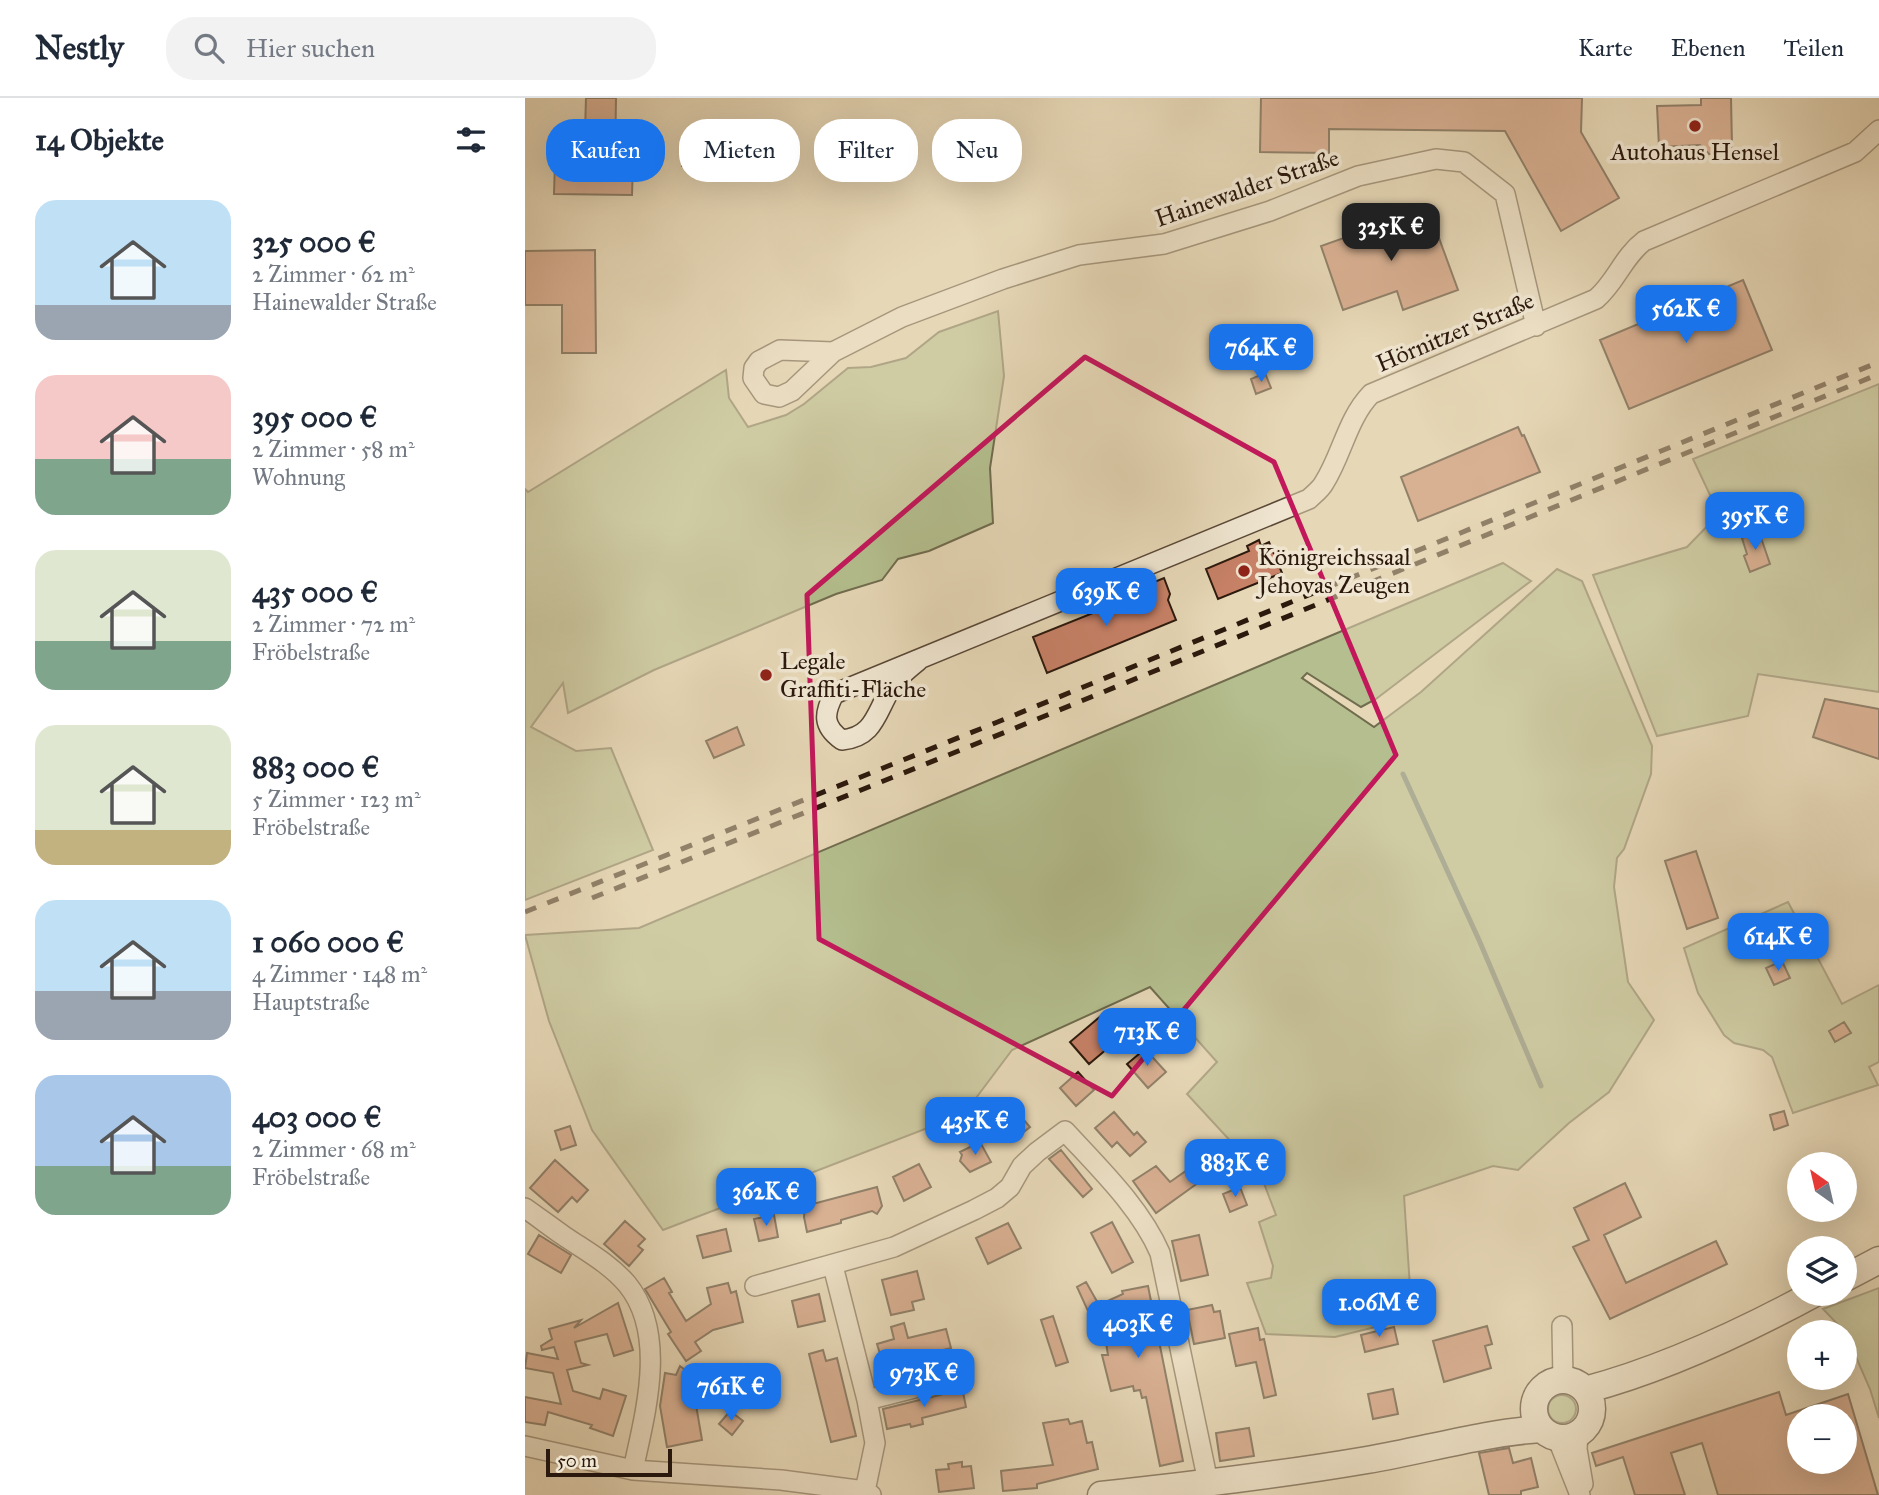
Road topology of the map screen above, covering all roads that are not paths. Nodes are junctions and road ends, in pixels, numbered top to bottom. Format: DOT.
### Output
graph roads {
  1 [pos="1879,131"];
  2 [pos="1536,326"];
  3 [pos="833,352"];
  4 [pos="918,662"];
  5 [pos="525,1208"];
  6 [pos="1879,1260"];
  7 [pos="833,1266"];
  8 [pos="1857,1272"];
  9 [pos="755,1286"];
  10 [pos="1787,1306"];
  11 [pos="1562,1326"];
  12 [pos="938,1382"];
  13 [pos="1580,1393"];
  14 [pos="867,1400"];
  15 [pos="1552,1427"];
  16 [pos="525,1446"];
  17 [pos="633,1470"];
  18 [pos="1208,1482"];
  19 [pos="868,1493"];
  20 [pos="1101,1495"];
  21 [pos="1580,1495"];
  22 [pos="1585,1495"];
  1 -- 2 [label="street, Hörnitzer Straße"];
  2 -- 3 [label="street, Hainewalder Straße"];
  2 -- 4 [label="street, Hörnitzer Straße"];
  4 -- 4 [label="street, Hörnitzer Straße"];
  5 -- 17 [label="street"];
  6 -- 8 [label="main road"];
  7 -- 9 [label="street"];
  7 -- 14 [label="street"];
  7 -- 18 [label="street"];
  10 -- 13 [label="main road"];
  11 -- 13 [label="street"];
  12 -- 14 [label="street"];
  13 -- 15 [label="main road"];
  13 -- 15 [label="main road"];
  14 -- 19 [label="street"];
  15 -- 18 [label="main road"];
  15 -- 21 [label="street"];
  15 -- 22 [label="street"];
  16 -- 17 [label="street"];
  17 -- 19 [label="street"];
  18 -- 20 [label="main road"];
}
